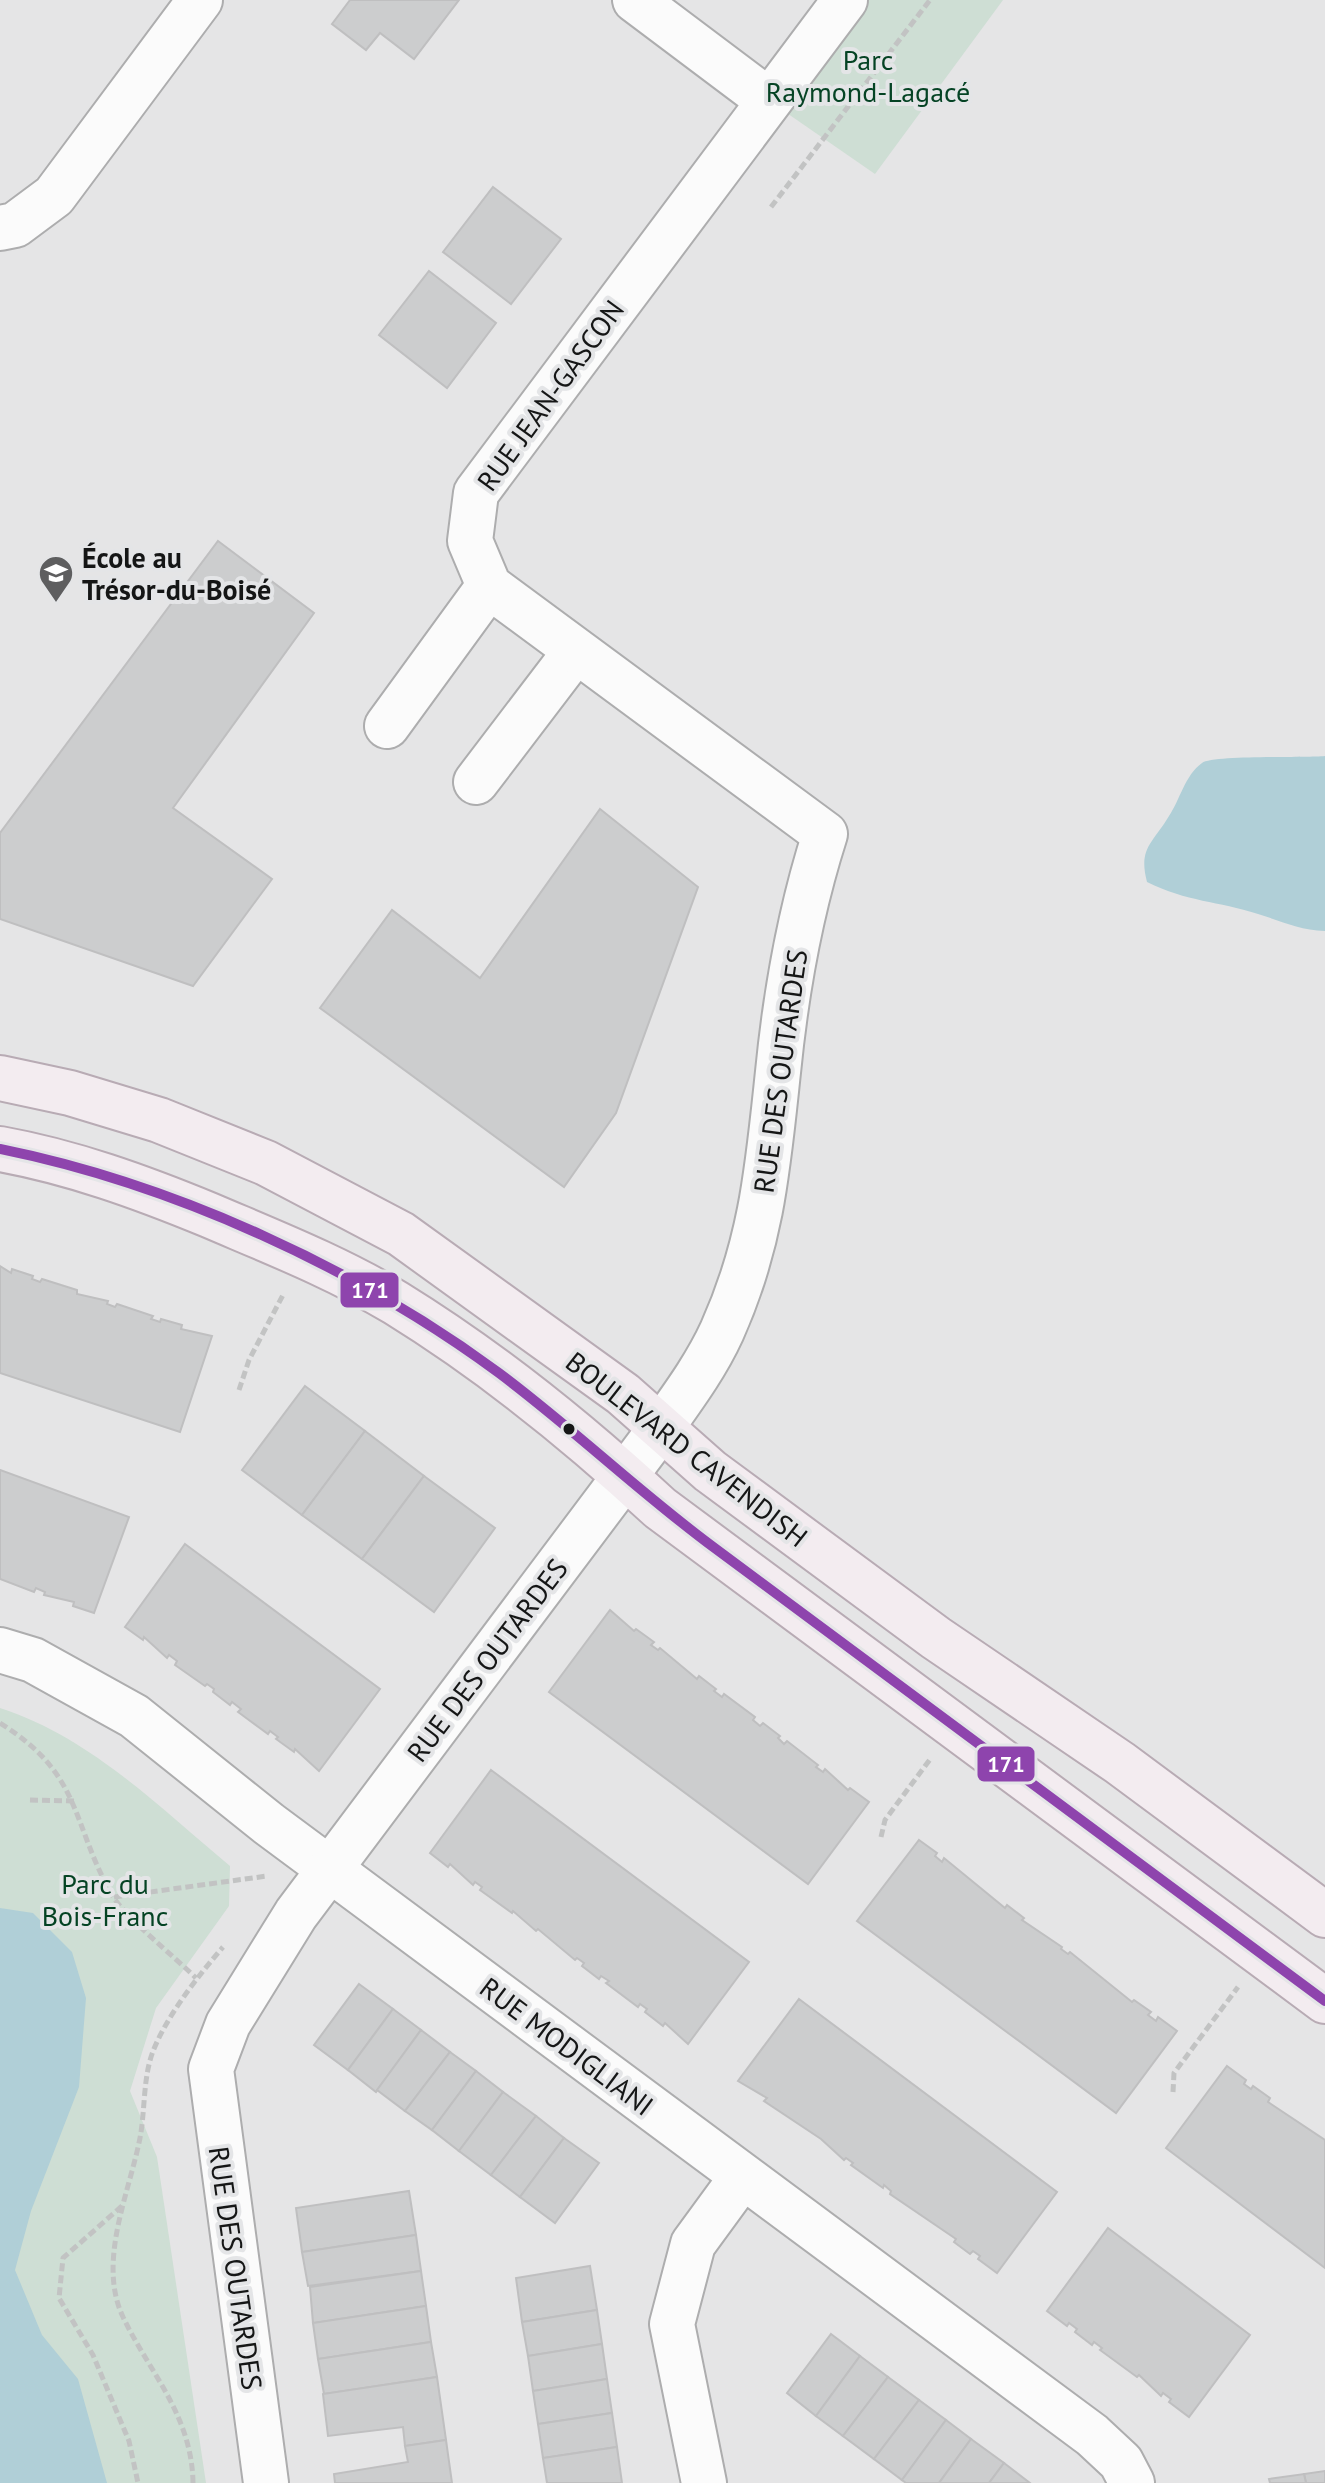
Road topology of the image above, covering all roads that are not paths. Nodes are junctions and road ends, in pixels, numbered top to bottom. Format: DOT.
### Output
graph roads {
  1 [pos="200,0"];
  2 [pos="635,0"];
  3 [pos="845,0"];
  4 [pos="768,100"];
  5 [pos="0,228"];
  6 [pos="489,586"];
  7 [pos="575,652"];
  8 [pos="387,726"];
  9 [pos="476,782"];
  10 [pos="825,834"];
  11 [pos="0,1078"];
  12 [pos="0,1149"];
  13 [pos="661,1428"];
  14 [pos="625,1476"];
  15 [pos="0,1650"];
  16 [pos="330,1869"];
  17 [pos="1325,1915"];
  18 [pos="1325,2001"];
  19 [pos="742,2177"];
  20 [pos="1127,2473"];
  21 [pos="266,2483"];
  22 [pos="704,2483"];
  1 -- 5 [label="street"];
  2 -- 4 [label="street"];
  3 -- 4 [label="street, RUE JEAN-GASCON"];
  4 -- 6 [label="street, RUE JEAN-GASCON"];
  6 -- 7 [label="street, RUE JEAN-GASCON"];
  6 -- 8 [label="street"];
  7 -- 9 [label="street"];
  7 -- 10 [label="street, RUE JEAN-GASCON"];
  10 -- 13 [label="street, RUE DES OUTARDES"];
  11 -- 13 [label="main road, BOULEVARD CAVENDISH"];
  12 -- 14 [label="main road, BOULEVARD CAVENDISH"];
  13 -- 14 [label="street, RUE DES OUTARDES"];
  13 -- 17 [label="main road, BOULEVARD CAVENDISH"];
  14 -- 16 [label="street, RUE DES OUTARDES"];
  14 -- 18 [label="main road, BOULEVARD CAVENDISH"];
  15 -- 16 [label="street, RUE MODIGLIANI"];
  16 -- 19 [label="street, RUE MODIGLIANI"];
  16 -- 21 [label="street, RUE DES OUTARDES"];
  19 -- 20 [label="street, RUE MODIGLIANI"];
  19 -- 22 [label="street"];
}
